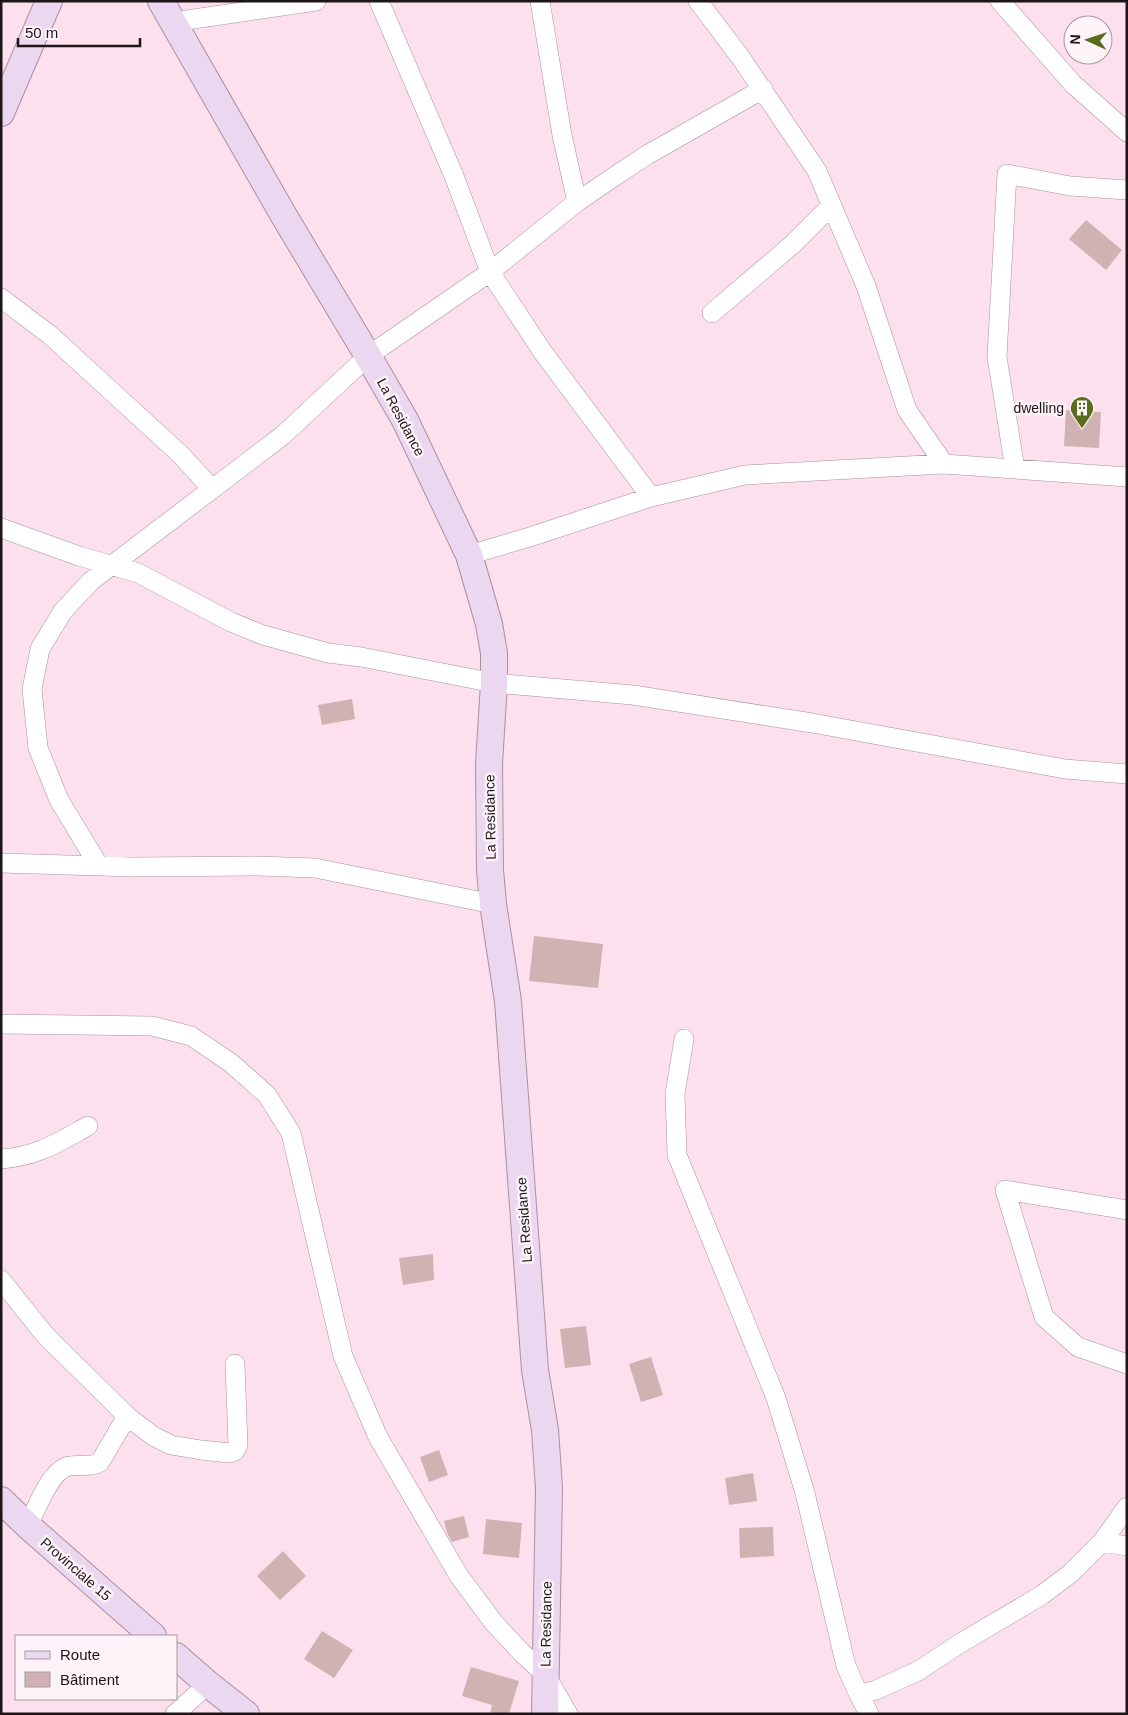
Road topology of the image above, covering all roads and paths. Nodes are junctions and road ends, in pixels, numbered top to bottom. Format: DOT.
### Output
graph roads {
  1 [pos="49,1"];
  2 [pos="316,1"];
  3 [pos="379,1"];
  4 [pos="540,1"];
  5 [pos="698,1"];
  6 [pos="1000,1"];
  7 [pos="167,12"];
  8 [pos="763,89"];
  9 [pos="1,112"];
  10 [pos="1124,123"];
  11 [pos="1127,190"];
  12 [pos="577,202"];
  13 [pos="832,205"];
  14 [pos="490,272"];
  15 [pos="1,298"];
  16 [pos="712,313"];
  17 [pos="368,356"];
  18 [pos="944,464"];
  19 [pos="1015,469"];
  20 [pos="1127,477"];
  21 [pos="212,489"];
  22 [pos="651,497"];
  23 [pos="1,528"];
  24 [pos="468,555"];
  25 [pos="113,566"];
  26 [pos="494,683"];
  27 [pos="1127,774"];
  28 [pos="1,863"];
  29 [pos="99,866"];
  30 [pos="493,904"];
  31 [pos="1,1024"];
  32 [pos="684,1039"];
  33 [pos="88,1126"];
  34 [pos="1,1159"];
  35 [pos="1127,1210"];
  36 [pos="1,1280"];
  37 [pos="235,1364"];
  38 [pos="1127,1364"];
  39 [pos="127,1416"];
  40 [pos="1,1500"];
  41 [pos="1127,1507"];
  42 [pos="28,1526"];
  43 [pos="1102,1542"];
  44 [pos="1127,1546"];
  45 [pos="153,1635"];
  46 [pos="178,1658"];
  47 [pos="545,1674"];
  48 [pos="208,1684"];
  49 [pos="859,1695"];
  50 [pos="175,1714"];
  51 [pos="246,1714"];
  52 [pos="545,1714"];
  53 [pos="568,1714"];
  54 [pos="869,1714"];
  1 -- 9 [label="street"];
  2 -- 7 [label="street"];
  3 -- 14 [label="street"];
  4 -- 12 [label="street"];
  5 -- 8 [label="street"];
  6 -- 10 [label="street"];
  7 -- 17 [label="street, La Residance"];
  8 -- 12 [label="street"];
  8 -- 13 [label="street"];
  11 -- 19 [label="street"];
  12 -- 14 [label="street"];
  13 -- 16 [label="street"];
  13 -- 18 [label="street"];
  14 -- 17 [label="street"];
  14 -- 22 [label="street"];
  15 -- 21 [label="street"];
  17 -- 21 [label="street"];
  17 -- 24 [label="street, La Residance"];
  18 -- 19 [label="street"];
  18 -- 22 [label="street"];
  19 -- 20 [label="street"];
  21 -- 25 [label="street"];
  22 -- 24 [label="street"];
  23 -- 25 [label="street"];
  24 -- 26 [label="street, La Residance"];
  25 -- 26 [label="street"];
  25 -- 29 [label="street"];
  26 -- 27 [label="street"];
  26 -- 30 [label="street, La Residance"];
  28 -- 29 [label="street"];
  29 -- 30 [label="street"];
  30 -- 47 [label="street, La Residance"];
  31 -- 47 [label="street"];
  32 -- 49 [label="street"];
  33 -- 34 [label="street"];
  35 -- 38 [label="street"];
  36 -- 39 [label="street"];
  37 -- 39 [label="street"];
  39 -- 42 [label="street"];
  40 -- 42 [label="street, Provinciale 15"];
  41 -- 43 [label="street"];
  42 -- 45 [label="street, Provinciale 15"];
  43 -- 44 [label="street"];
  43 -- 49 [label="street"];
  46 -- 48 [label="street"];
  47 -- 52 [label="street, La Residance"];
  47 -- 53 [label="street"];
  48 -- 50 [label="street"];
  48 -- 51 [label="street"];
  49 -- 54 [label="street"];
}
